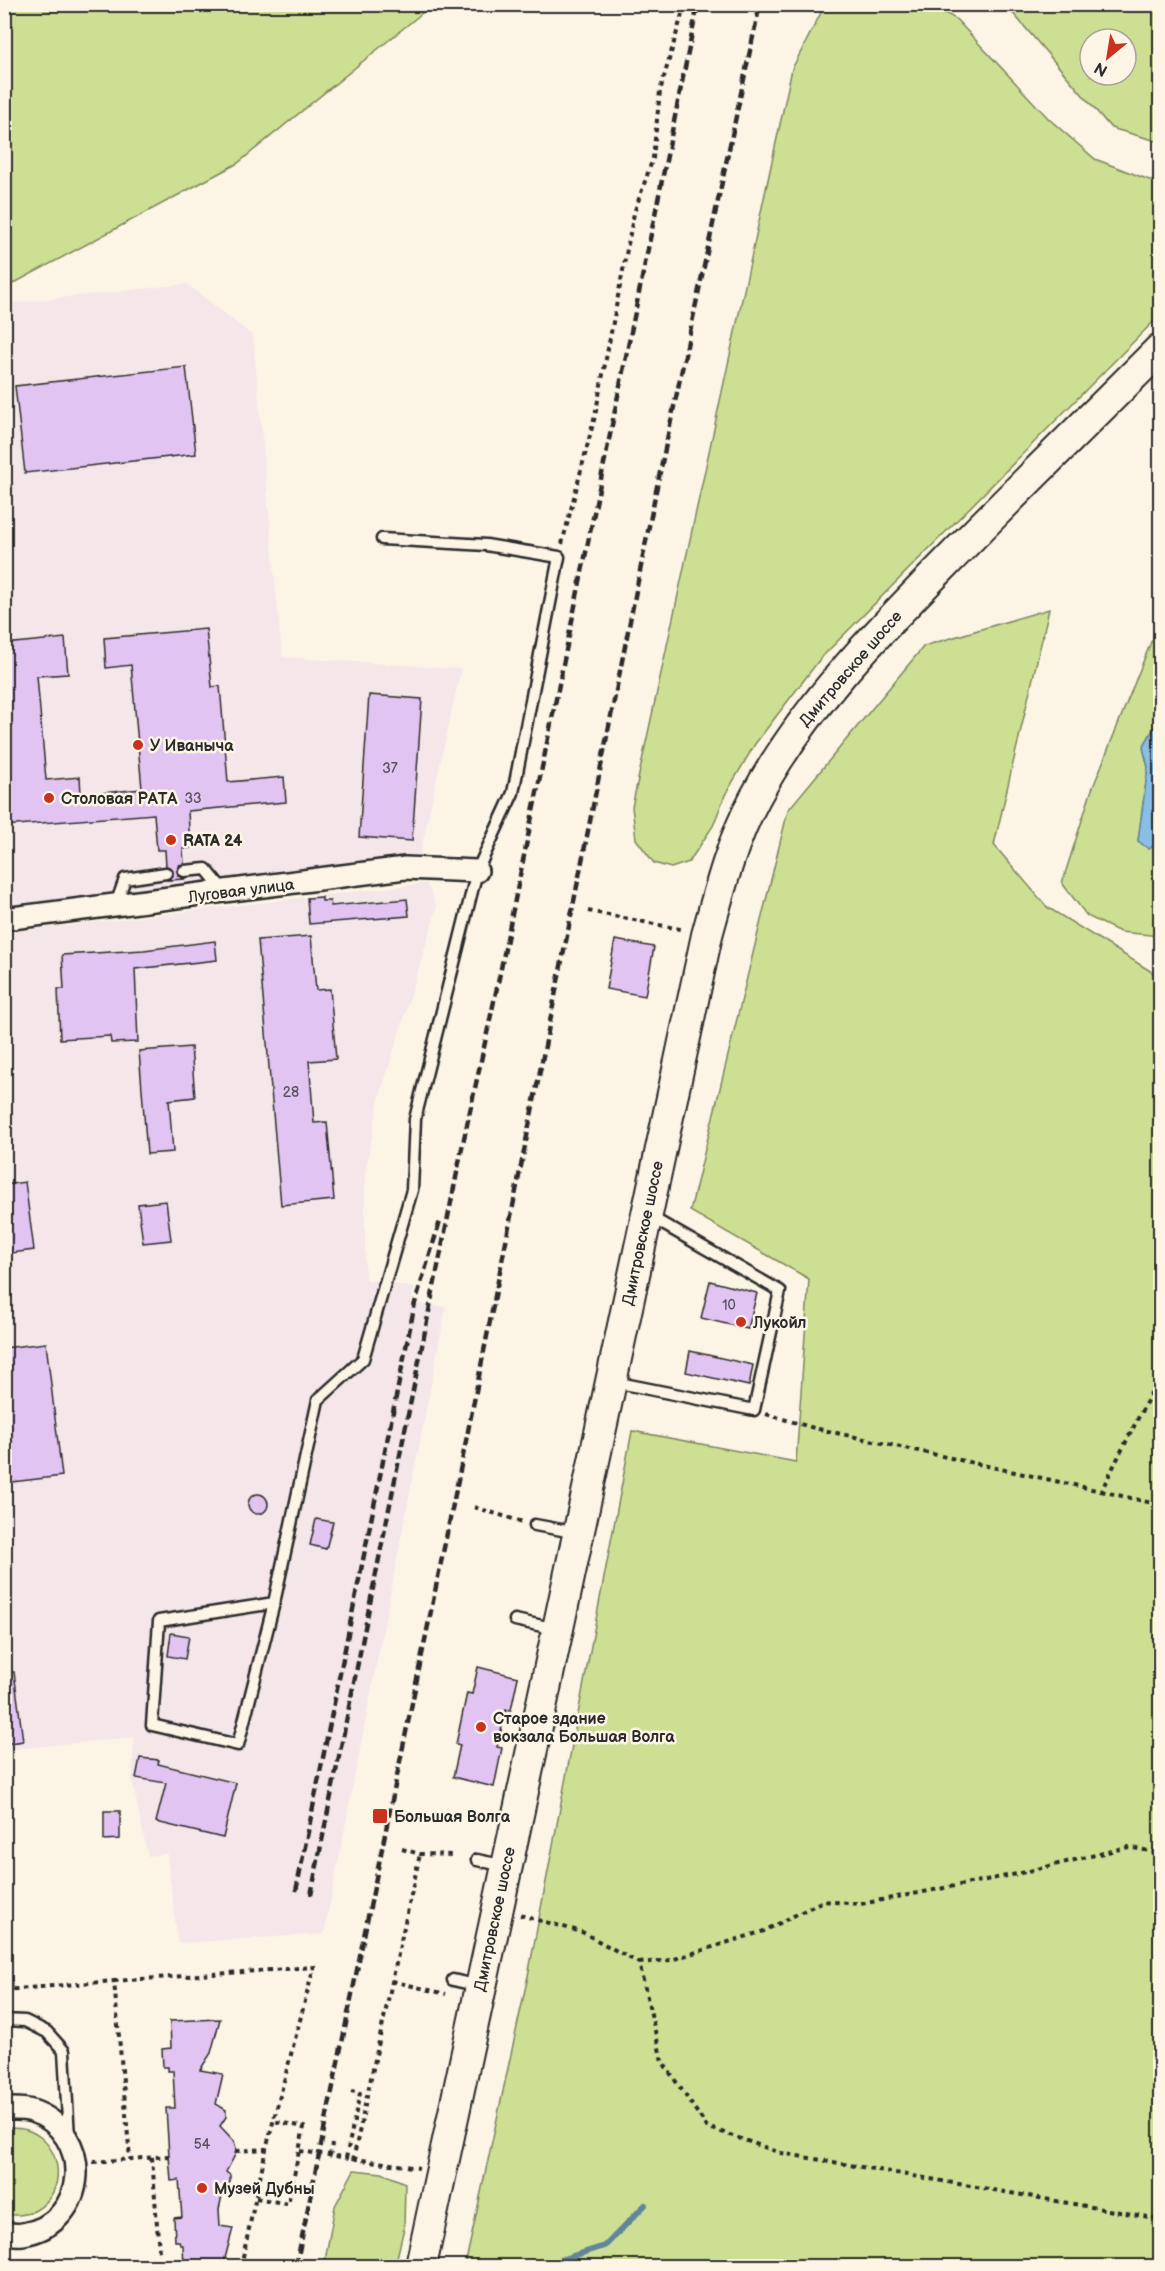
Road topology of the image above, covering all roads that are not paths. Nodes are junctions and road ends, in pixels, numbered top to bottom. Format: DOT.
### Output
graph roads {
  1 [pos="1161,349"];
  2 [pos="382,539"];
  3 [pos="184,871"];
  4 [pos="477,871"];
  5 [pos="166,873"];
  6 [pos="226,892"];
  7 [pos="116,904"];
  8 [pos="4,920"];
  9 [pos="646,1214"];
  10 [pos="611,1382"];
  11 [pos="535,1525"];
  12 [pos="578,1533"];
  13 [pos="274,1603"];
  14 [pos="515,1620"];
  15 [pos="557,1629"];
  16 [pos="477,1860"];
  17 [pos="506,1866"];
  18 [pos="4,2020"];
  19 [pos="4,2109"];
  20 [pos="70,2140"];
  21 [pos="4,2233"];
  22 [pos="420,2266"];
  1 -- 9 [label="main road, Дмитровское шоссе"];
  2 -- 4 [label="lane"];
  3 -- 6 [label="lane"];
  4 -- 6 [label="street, Луговая улица"];
  4 -- 13 [label="lane"];
  5 -- 7 [label="lane"];
  6 -- 7 [label="street, Луговая улица"];
  7 -- 8 [label="street, Луговая улица"];
  9 -- 10 [label="main road, Дмитровское шоссе"];
  9 -- 10 [label="lane"];
  10 -- 12 [label="main road, Дмитровское шоссе"];
  11 -- 12 [label="lane"];
  12 -- 15 [label="main road, Дмитровское шоссе"];
  13 -- 13 [label="lane"];
  14 -- 15 [label="lane"];
  15 -- 17 [label="main road, Дмитровское шоссе"];
  16 -- 17 [label="lane"];
  17 -- 22 [label="main road, Дмитровское шоссе"];
  18 -- 20 [label="lane"];
  19 -- 20 [label="street"];
  20 -- 21 [label="street"];
}
